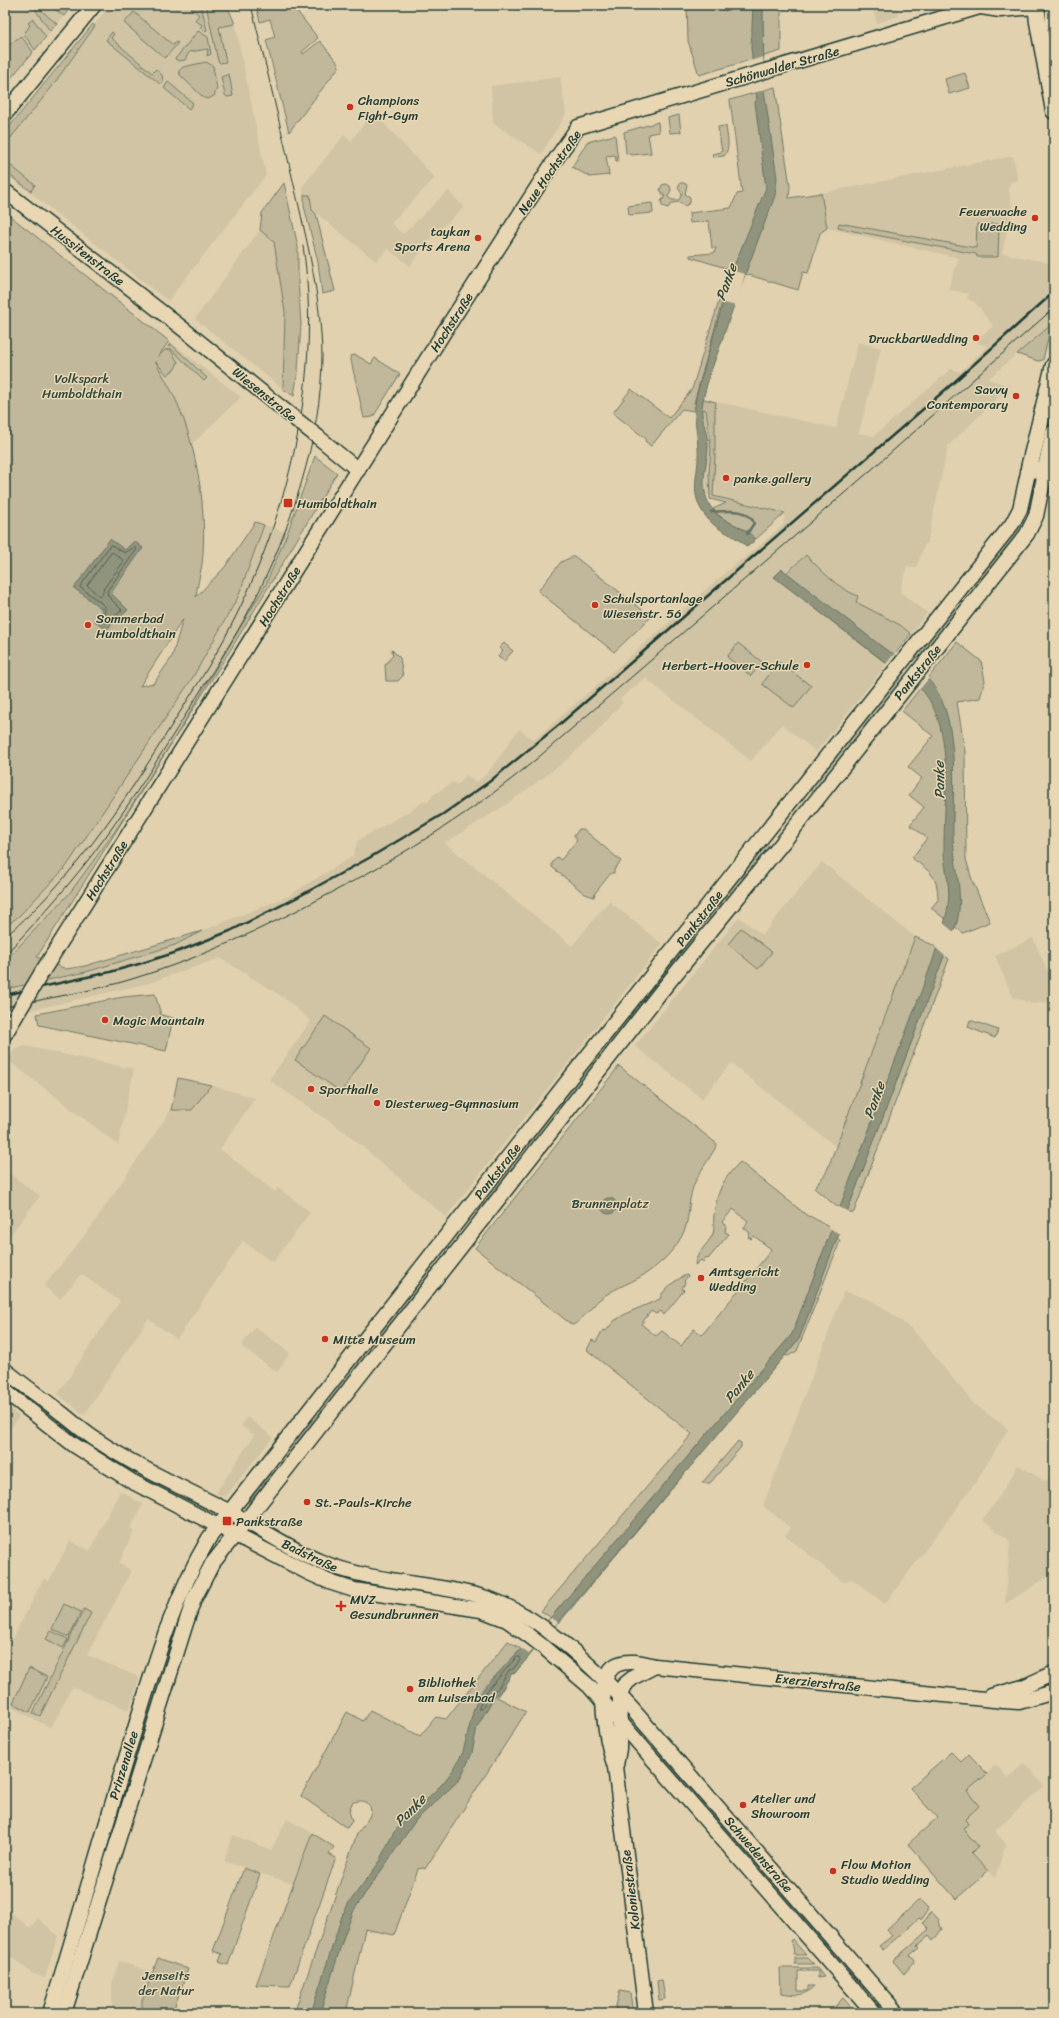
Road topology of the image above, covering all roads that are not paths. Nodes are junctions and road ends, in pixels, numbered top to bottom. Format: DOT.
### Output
graph roads {
  1 [pos="94,5"];
  2 [pos="983,6"];
  3 [pos="1039,6"];
  4 [pos="1054,8"];
  5 [pos="1054,25"];
  6 [pos="1054,111"];
  7 [pos="5,114"];
  8 [pos="584,125"];
  9 [pos="5,191"];
  10 [pos="516,220"];
  11 [pos="171,319"];
  12 [pos="1054,365"];
  13 [pos="1052,381"];
  14 [pos="1054,433"];
  15 [pos="1030,461"];
  16 [pos="1050,465"];
  17 [pos="358,470"];
  18 [pos="1022,499"];
  19 [pos="1039,502"];
  20 [pos="960,590"];
  21 [pos="974,601"];
  22 [pos="801,789"];
  23 [pos="815,800"];
  24 [pos="784,811"];
  25 [pos="798,822"];
  26 [pos="767,833"];
  27 [pos="781,845"];
  28 [pos="9,1027"];
  29 [pos="5,1370"];
  30 [pos="5,1390"];
  31 [pos="230,1512"];
  32 [pos="245,1520"];
  33 [pos="218,1527"];
  34 [pos="233,1535"];
  35 [pos="532,1629"];
  36 [pos="655,1666"];
  37 [pos="1054,1673"];
  38 [pos="605,1680"];
  39 [pos="1054,1692"];
  40 [pos="620,1696"];
  41 [pos="980,1698"];
  42 [pos="605,1703"];
  43 [pos="619,1719"];
  44 [pos="615,1767"];
  45 [pos="50,2013"];
  46 [pos="64,2013"];
  47 [pos="646,2013"];
  48 [pos="874,2013"];
  49 [pos="897,2013"];
  1 -- 7 [label="main road"];
  2 -- 3 [label="main road, Schönwalder Straße"];
  2 -- 8 [label="main road, Schönwalder Straße"];
  3 -- 6 [label="main road"];
  4 -- 5 [label="main road"];
  8 -- 10 [label="main road, Neue Hochstraße"];
  9 -- 11 [label="main road, Hussitenstraße"];
  10 -- 17 [label="main road, Hochstraße"];
  11 -- 17 [label="main road, Wiesenstraße, bridge"];
  12 -- 13 [label="main road"];
  13 -- 15 [label="main road"];
  14 -- 16 [label="main road"];
  15 -- 16 [label="main road"];
  15 -- 18 [label="main road, Pankstraße"];
  16 -- 19 [label="main road, Pankstraße"];
  17 -- 28 [label="main road, Hochstraße, bridge"];
  18 -- 19 [label="main road"];
  18 -- 20 [label="main road, Pankstraße"];
  19 -- 21 [label="main road, Pankstraße"];
  20 -- 21 [label="main road"];
  20 -- 22 [label="main road, Pankstraße"];
  21 -- 23 [label="main road, Pankstraße"];
  22 -- 23 [label="main road"];
  22 -- 24 [label="main road, Pankstraße"];
  23 -- 25 [label="main road, Pankstraße"];
  24 -- 25 [label="main road"];
  24 -- 26 [label="main road, Pankstraße"];
  25 -- 27 [label="main road, Pankstraße"];
  26 -- 27 [label="main road"];
  26 -- 31 [label="main road, Pankstraße"];
  27 -- 32 [label="main road, Pankstraße"];
  29 -- 31 [label="main road, Badstraße"];
  30 -- 33 [label="main road, Badstraße"];
  31 -- 32 [label="main road, Badstraße"];
  31 -- 33 [label="main road, Pankstraße"];
  32 -- 34 [label="main road, Pankstraße"];
  32 -- 35 [label="main road, Badstraße"];
  33 -- 34 [label="main road, Badstraße"];
  33 -- 45 [label="main road, Prinzenallee"];
  34 -- 35 [label="main road, Badstraße"];
  34 -- 46 [label="main road, Prinzenallee"];
  35 -- 38 [label="main road"];
  35 -- 42 [label="main road, bridge"];
  36 -- 38 [label="main road, Exerzierstraße"];
  36 -- 40 [label="main road"];
  36 -- 41 [label="main road, Exerzierstraße"];
  37 -- 41 [label="main road, Exerzierstraße"];
  38 -- 40 [label="main road"];
  38 -- 42 [label="main road, Koloniestraße"];
  39 -- 41 [label="main road, Exerzierstraße"];
  40 -- 43 [label="main road, Koloniestraße"];
  40 -- 49 [label="main road, Schwedenstraße"];
  42 -- 43 [label="main road, Schwedenstraße"];
  42 -- 44 [label="main road, Koloniestraße"];
  43 -- 44 [label="main road, Koloniestraße"];
  43 -- 48 [label="main road, Schwedenstraße"];
  44 -- 47 [label="main road, Koloniestraße"];
}
